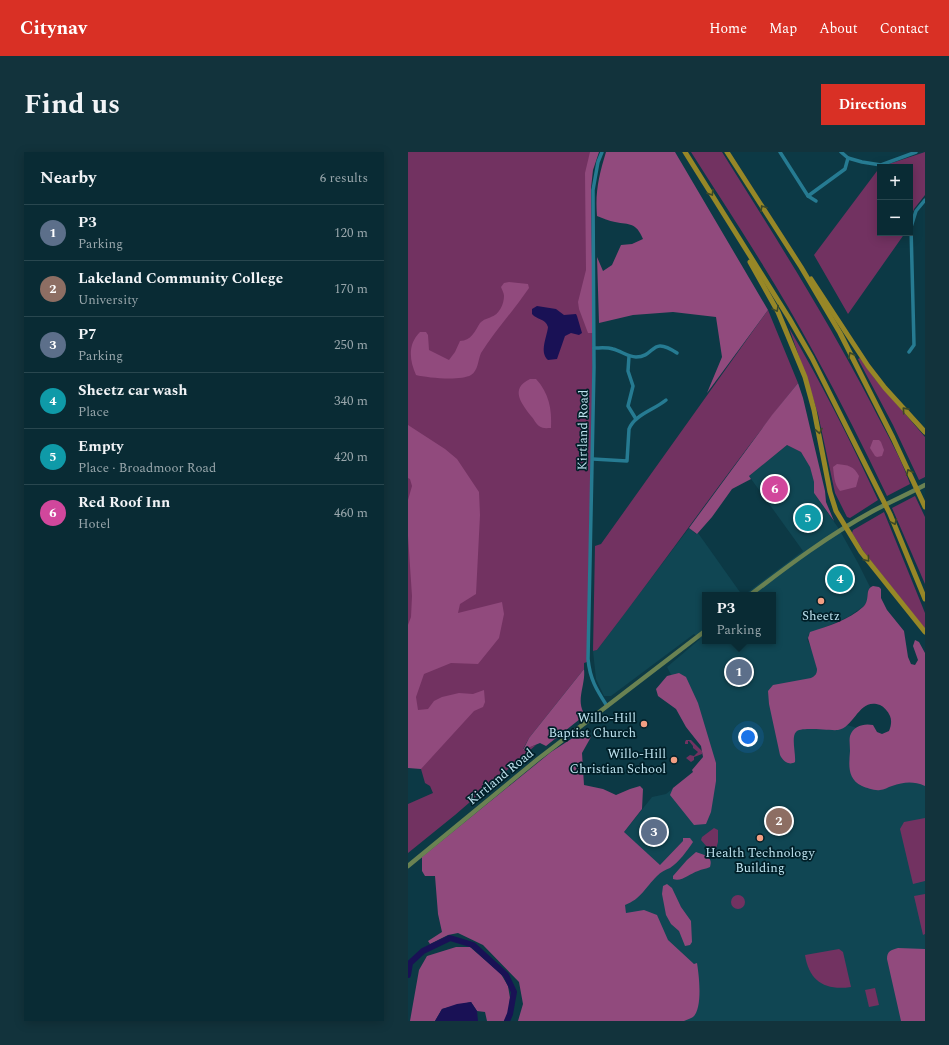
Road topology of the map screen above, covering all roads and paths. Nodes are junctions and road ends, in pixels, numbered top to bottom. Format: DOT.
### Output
graph roads {
  1 [pos="602,152"];
  2 [pos="685,152"];
  3 [pos="727,152"];
  4 [pos="780,152"];
  5 [pos="841,152"];
  6 [pos="916,152"];
  7 [pos="848,158"];
  8 [pos="808,196"];
  9 [pos="925,200"];
  10 [pos="816,201"];
  11 [pos="724,214"];
  12 [pos="774,226"];
  13 [pos="594,348"];
  14 [pos="908,352"];
  15 [pos="677,354"];
  16 [pos="628,356"];
  17 [pos="666,400"];
  18 [pos="636,419"];
  19 [pos="925,432"];
  20 [pos="592,459"];
  21 [pos="925,485"];
  22 [pos="925,507"];
  23 [pos="846,527"];
  24 [pos="754,592"];
  25 [pos="925,599"];
  26 [pos="925,632"];
  27 [pos="702,634"];
  28 [pos="607,706"];
  29 [pos="408,866"];
  1 -- 13 [label="street, Kirtland Road"];
  2 -- 11 [label="highway, one-way"];
  12 -- 3 [label="highway, one-way"];
  4 -- 8 [label="street"];
  5 -- 7 [label="street"];
  6 -- 7 [label="street"];
  7 -- 8 [label="street"];
  8 -- 10 [label="street"];
  9 -- 14 [label="street"];
  11 -- 23 [label="highway, one-way"];
  11 -- 25 [label="highway, one-way"];
  19 -- 12 [label="highway, one-way"];
  22 -- 12 [label="highway, one-way"];
  13 -- 16 [label="street"];
  13 -- 20 [label="street, Kirtland Road"];
  15 -- 16 [label="street"];
  16 -- 18 [label="street"];
  17 -- 18 [label="street"];
  18 -- 20 [label="street"];
  20 -- 28 [label="street, Kirtland Road"];
  21 -- 23 [label="main road"];
  23 -- 24 [label="main road"];
  23 -- 26 [label="highway, one-way"];
  27 -- 28 [label="main road, Kirtland Road"];
  28 -- 29 [label="main road, Kirtland Road"];
}
